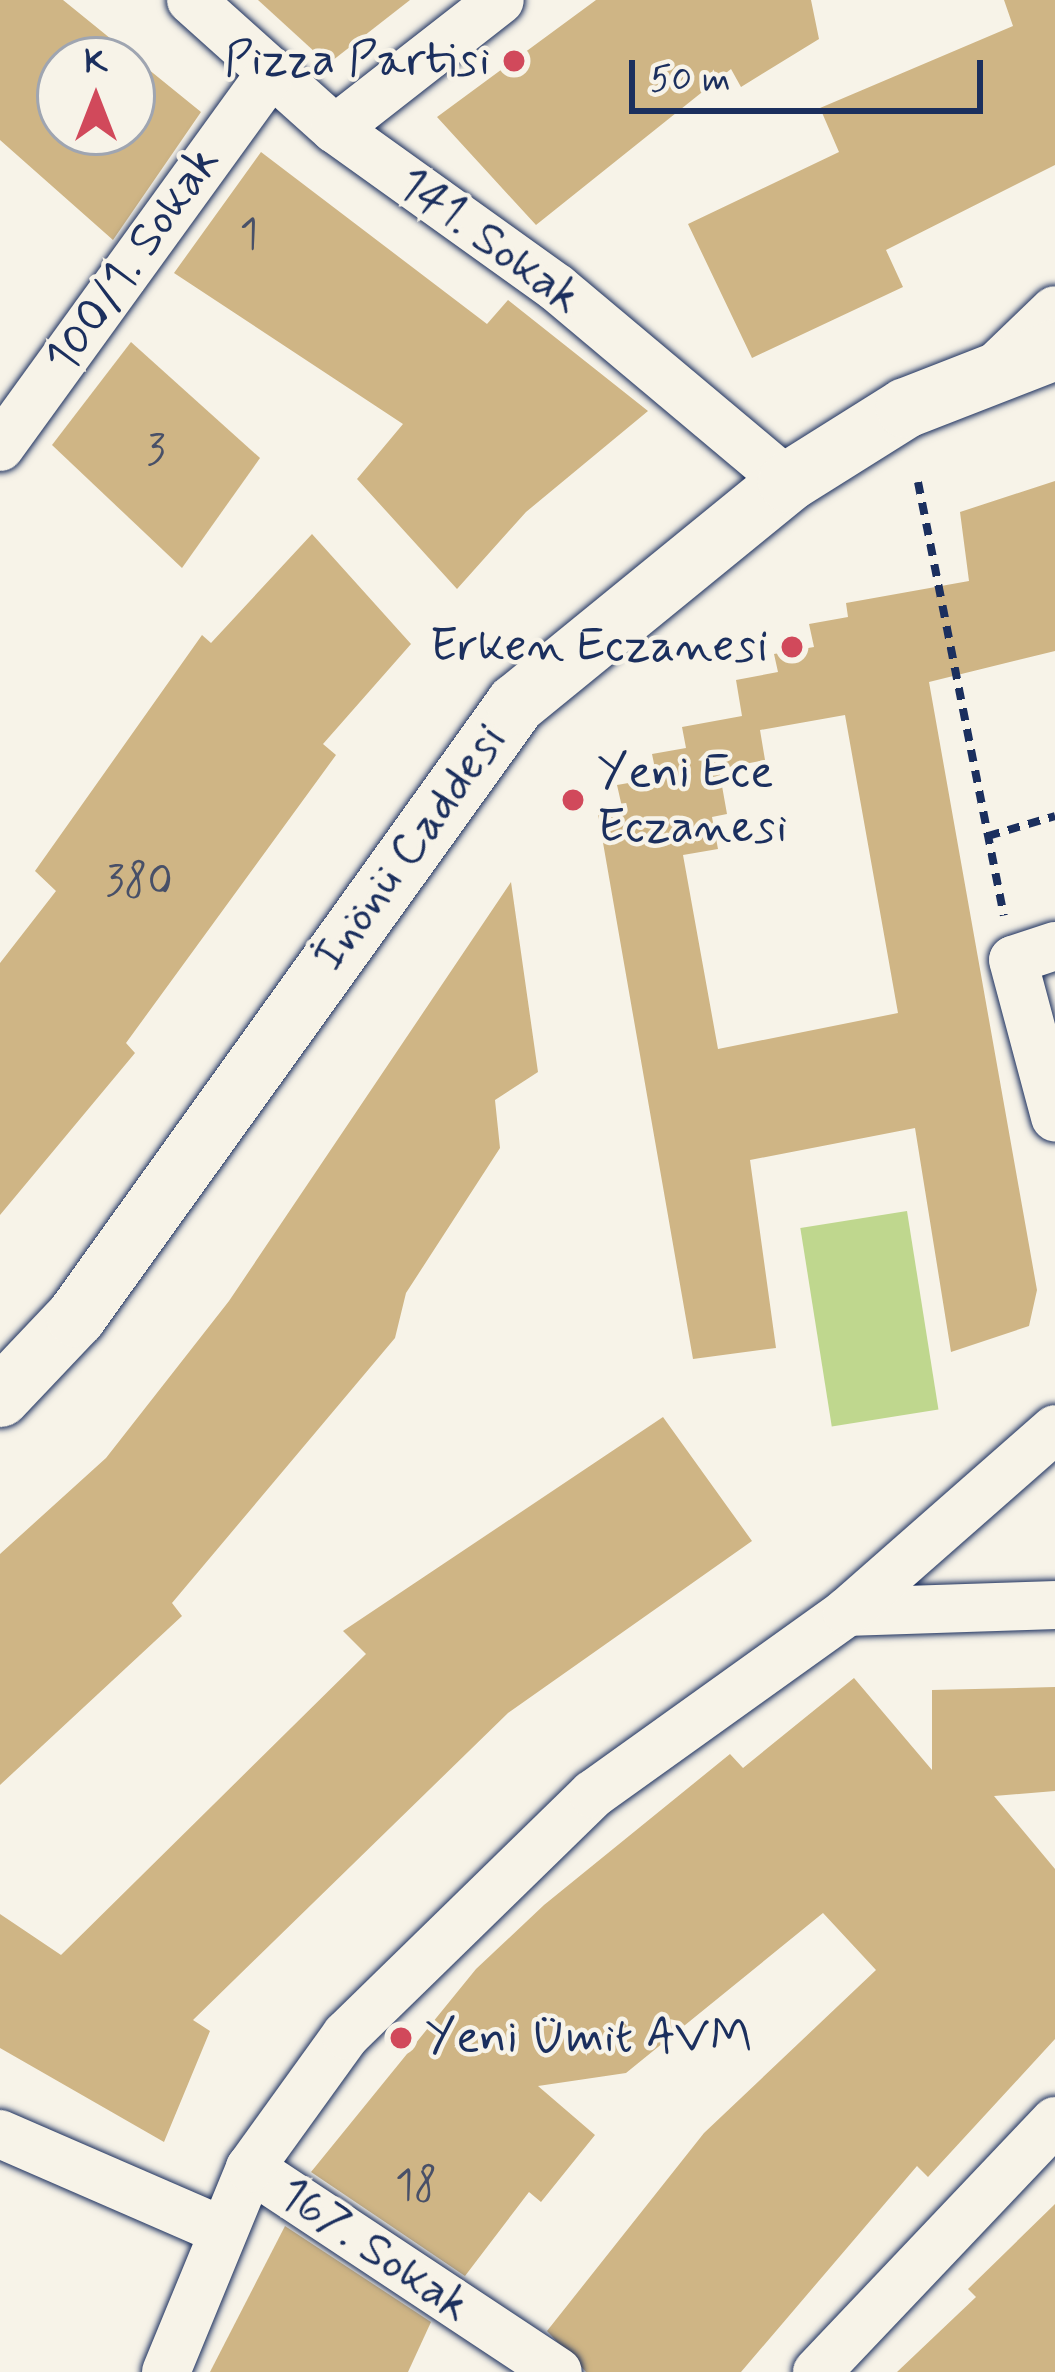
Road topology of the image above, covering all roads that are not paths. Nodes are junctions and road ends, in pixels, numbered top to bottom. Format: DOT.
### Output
graph roads {
  1 [pos="190,0"];
  2 [pos="500,0"];
  3 [pos="269,76"];
  4 [pos="335,129"];
  5 [pos="1055,310"];
  6 [pos="1027,357"];
  7 [pos="0,447"];
  8 [pos="788,482"];
  9 [pos="1034,953"];
  10 [pos="1055,1117"];
  11 [pos="0,1397"];
  12 [pos="1055,1429"];
  13 [pos="1055,1605"];
  14 [pos="847,1612"];
  15 [pos="1055,2121"];
  16 [pos="0,2134"];
  17 [pos="250,2168"];
  18 [pos="218,2229"];
  19 [pos="166,2372"];
  20 [pos="558,2372"];
  21 [pos="817,2372"];
  1 -- 3 [label="street, 141. Sokak"];
  2 -- 4 [label="street"];
  3 -- 4 [label="street, 141. Sokak"];
  3 -- 7 [label="street, 100/1. Sokak"];
  4 -- 8 [label="street, 141. Sokak"];
  5 -- 6 [label="street"];
  6 -- 8 [label="main road, İnönü Caddesi"];
  8 -- 11 [label="main road, İnönü Caddesi"];
  9 -- 10 [label="street"];
  12 -- 14 [label="street"];
  13 -- 14 [label="street"];
  14 -- 17 [label="street"];
  15 -- 21 [label="street"];
  16 -- 18 [label="street"];
  17 -- 18 [label="street"];
  17 -- 20 [label="street, 167. Sokak"];
  18 -- 19 [label="street"];
}
